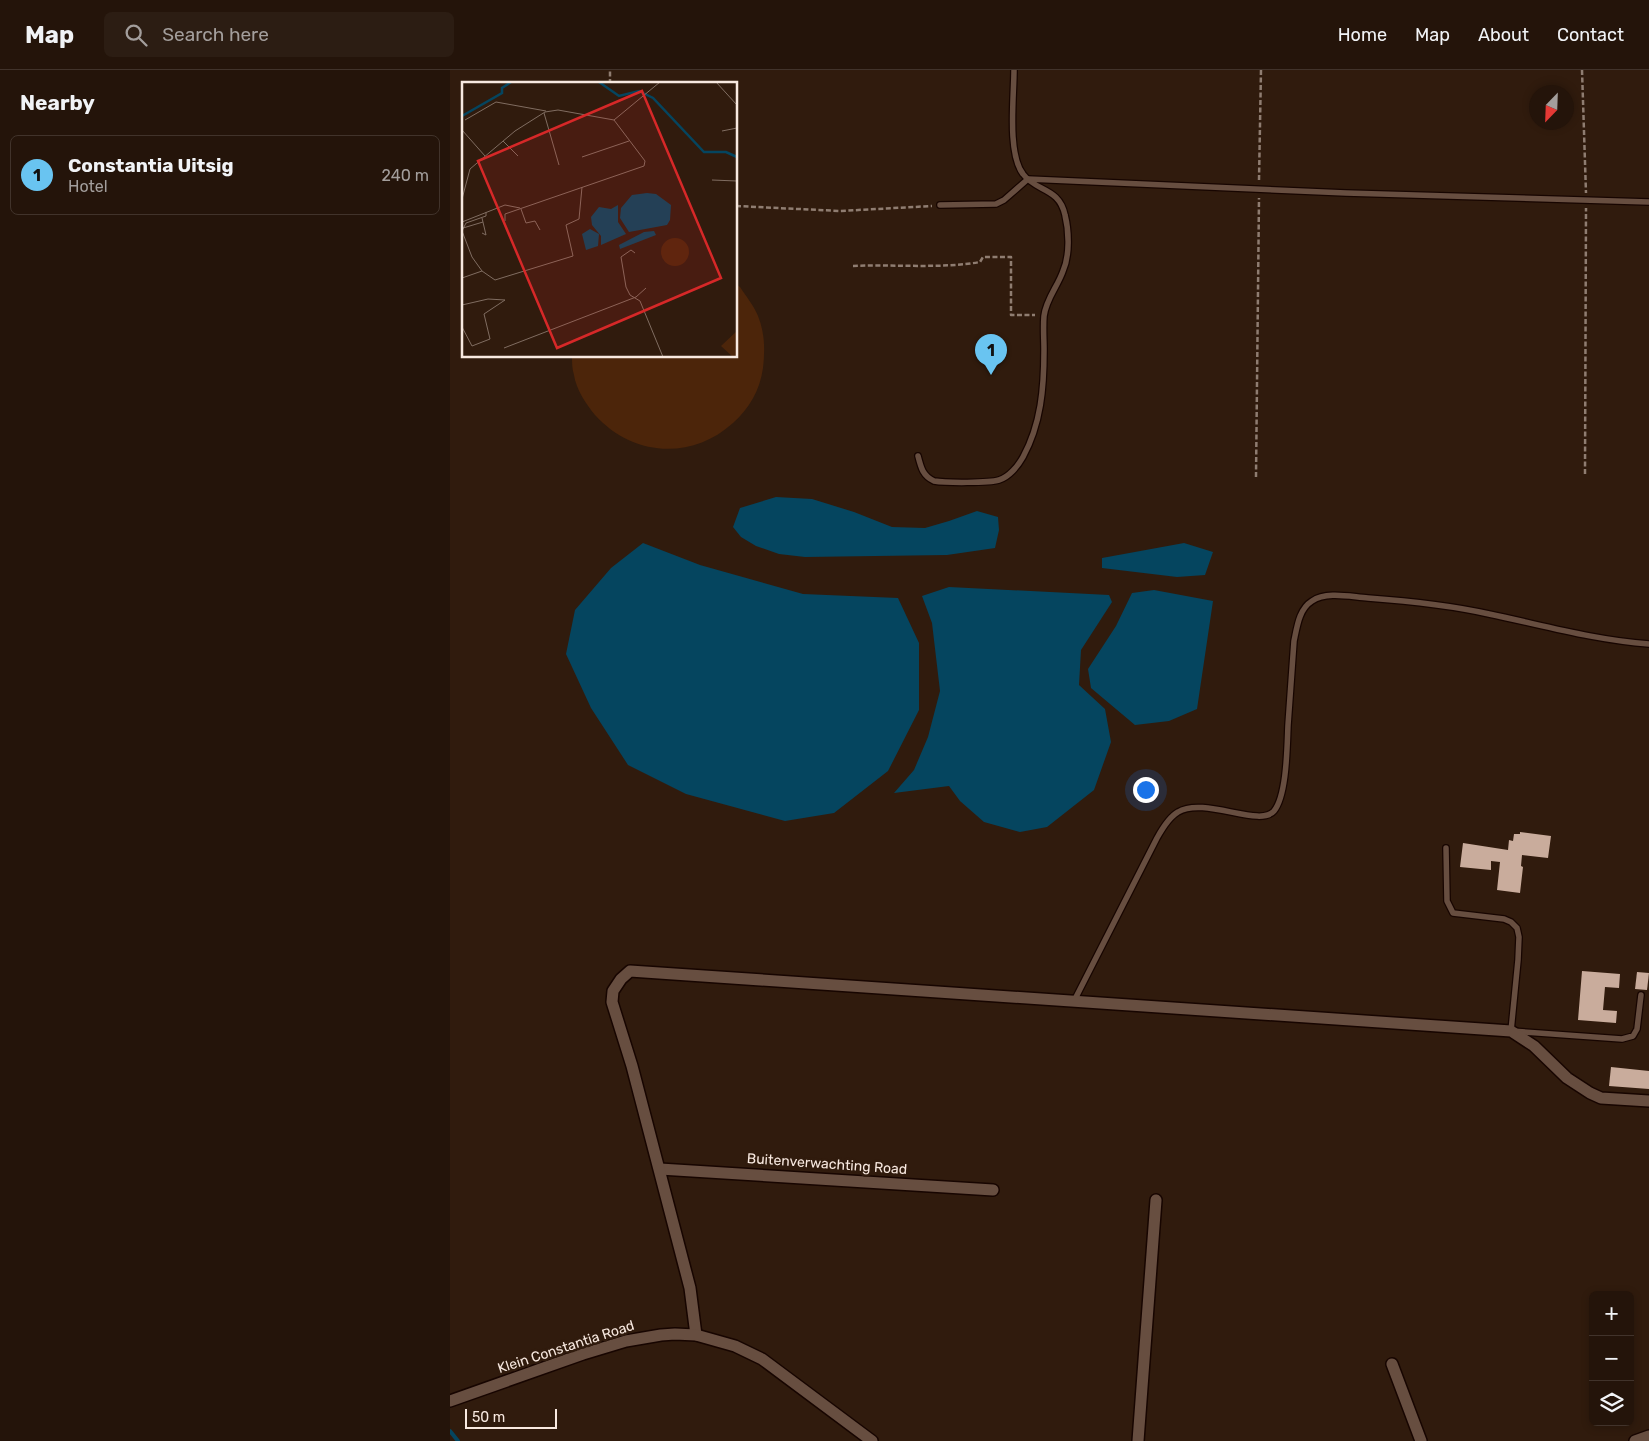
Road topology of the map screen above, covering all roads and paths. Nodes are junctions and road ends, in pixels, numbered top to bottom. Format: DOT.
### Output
graph roads {
  1 [pos="1014,70"];
  2 [pos="1261,70"];
  3 [pos="1582,70"];
  4 [pos="1028,179"];
  5 [pos="1259,189"];
  6 [pos="1586,201"];
  7 [pos="1649,202"];
  8 [pos="940,205"];
  9 [pos="738,206"];
  10 [pos="853,266"];
  11 [pos="1044,316"];
  12 [pos="918,456"];
  13 [pos="1585,474"];
  14 [pos="1256,477"];
  15 [pos="1649,644"];
  16 [pos="1446,848"];
  17 [pos="1641,996"];
  18 [pos="1074,1001"];
  19 [pos="1512,1031"];
  20 [pos="1649,1101"];
  21 [pos="660,1169"];
  22 [pos="993,1190"];
  23 [pos="1156,1200"];
  24 [pos="696,1335"];
  25 [pos="1392,1364"];
  26 [pos="450,1401"];
  27 [pos="1649,1436"];
  28 [pos="872,1441"];
  29 [pos="1138,1441"];
  30 [pos="1421,1441"];
  31 [pos="1635,1441"];
  1 -- 4 [label="lane"];
  2 -- 5 [label="path"];
  3 -- 6 [label="path"];
  4 -- 5 [label="lane"];
  4 -- 8 [label="lane"];
  4 -- 11 [label="lane"];
  5 -- 6 [label="lane"];
  5 -- 14 [label="path"];
  6 -- 7 [label="lane"];
  6 -- 13 [label="path"];
  8 -- 9 [label="path"];
  10 -- 11 [label="path"];
  11 -- 12 [label="lane"];
  15 -- 18 [label="lane"];
  16 -- 19 [label="lane"];
  17 -- 19 [label="lane"];
  18 -- 19 [label="street"];
  18 -- 21 [label="street"];
  19 -- 20 [label="street"];
  21 -- 22 [label="street, Buitenverwachting Road"];
  21 -- 24 [label="street"];
  23 -- 29 [label="street"];
  24 -- 26 [label="street, Klein Constantia Road"];
  24 -- 28 [label="street, Klein Constantia Road"];
  25 -- 30 [label="street"];
  27 -- 31 [label="street"];
}
